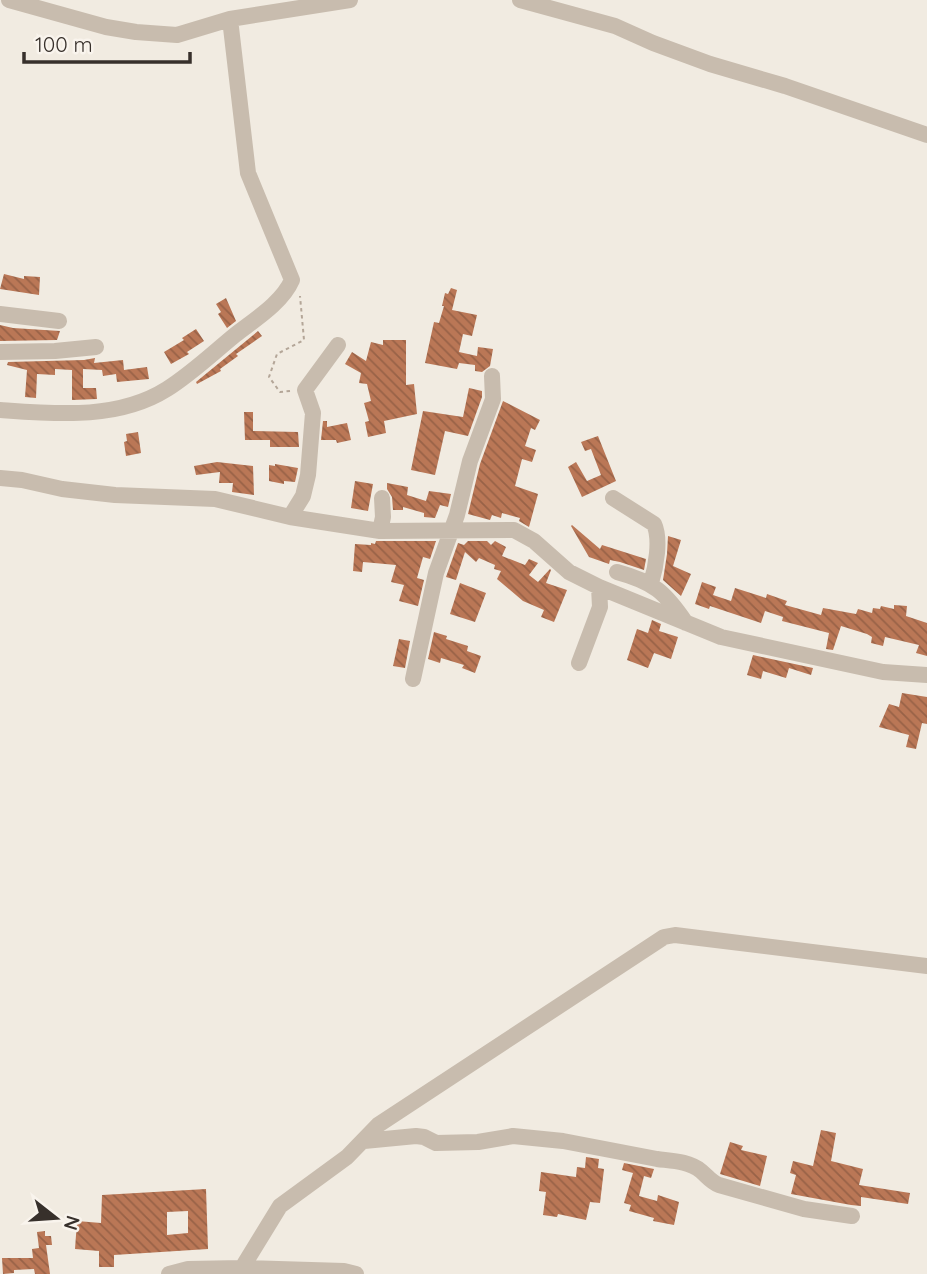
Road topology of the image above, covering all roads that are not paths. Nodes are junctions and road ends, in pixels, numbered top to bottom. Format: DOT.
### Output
graph roads {
  1 [pos="9,0"];
  2 [pos="351,0"];
  3 [pos="520,0"];
  4 [pos="230,19"];
  5 [pos="927,135"];
  6 [pos="0,314"];
  7 [pos="59,321"];
  8 [pos="338,345"];
  9 [pos="96,347"];
  10 [pos="0,352"];
  11 [pos="492,376"];
  12 [pos="0,410"];
  13 [pos="0,478"];
  14 [pos="382,498"];
  15 [pos="613,498"];
  16 [pos="290,517"];
  17 [pos="380,531"];
  18 [pos="451,531"];
  19 [pos="617,572"];
  20 [pos="651,583"];
  21 [pos="599,587"];
  22 [pos="686,623"];
  23 [pos="579,663"];
  24 [pos="927,675"];
  25 [pos="413,679"];
  26 [pos="927,966"];
  27 [pos="364,1140"];
  28 [pos="852,1216"];
  29 [pos="242,1268"];
  30 [pos="174,1274"];
  31 [pos="356,1274"];
  1 -- 4 [label="street"];
  2 -- 4 [label="street"];
  3 -- 5 [label="street"];
  4 -- 12 [label="street"];
  6 -- 7 [label="street"];
  8 -- 16 [label="street"];
  9 -- 10 [label="street"];
  11 -- 18 [label="street"];
  13 -- 16 [label="street"];
  14 -- 17 [label="street"];
  15 -- 20 [label="street"];
  16 -- 17 [label="street"];
  17 -- 18 [label="street"];
  18 -- 21 [label="street"];
  18 -- 25 [label="street"];
  19 -- 20 [label="street"];
  20 -- 22 [label="street"];
  21 -- 22 [label="street"];
  21 -- 23 [label="street"];
  22 -- 24 [label="street"];
  26 -- 27 [label="street"];
  27 -- 28 [label="street"];
  27 -- 29 [label="street"];
  29 -- 30 [label="street"];
  29 -- 31 [label="street"];
}
